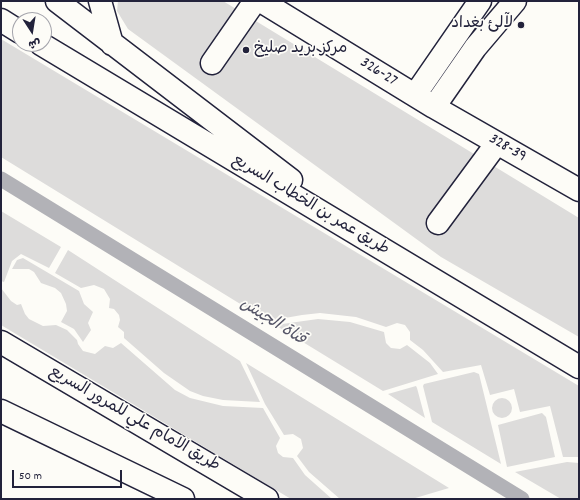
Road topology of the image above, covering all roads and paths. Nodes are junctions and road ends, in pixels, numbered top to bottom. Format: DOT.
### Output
graph roads {
  1 [pos="57,1"];
  2 [pos="100,1"];
  3 [pos="255,1"];
  4 [pos="261,1"];
  5 [pos="480,1"];
  6 [pos="515,1"];
  7 [pos="288,8"];
  8 [pos="1,20"];
  9 [pos="12,27"];
  10 [pos="112,44"];
  11 [pos="52,51"];
  12 [pos="212,64"];
  13 [pos="415,95"];
  14 [pos="434,107"];
  15 [pos="497,143"];
  16 [pos="577,185"];
  17 [pos="438,223"];
  18 [pos="378,247"];
  19 [pos="1,342"];
  20 [pos="579,367"];
  21 [pos="3,413"];
  22 [pos="178,498"];
  23 [pos="267,499"];
  1 -- 10 [label="main road"];
  2 -- 10 [label="main road"];
  3 -- 12 [label="main road"];
  4 -- 7 [label="main road, 326-27"];
  5 -- 13 [label="main road"];
  6 -- 14 [label="main road"];
  7 -- 13 [label="main road, 326-27"];
  8 -- 9 [label="main road"];
  10 -- 18 [label="main road"];
  11 -- 18 [label="main road, طريق عمر بن الخطاب السريع"];
  13 -- 14 [label="main road, 326-27"];
  14 -- 15 [label="main road, 328-39"];
  15 -- 16 [label="main road, 328-39"];
  15 -- 17 [label="main road"];
  18 -- 20 [label="main road, طريق عمر بن الخطاب السريع"];
  19 -- 23 [label="main road, طريق الامام علي للمرور السريع"];
  21 -- 22 [label="main road"];
}
